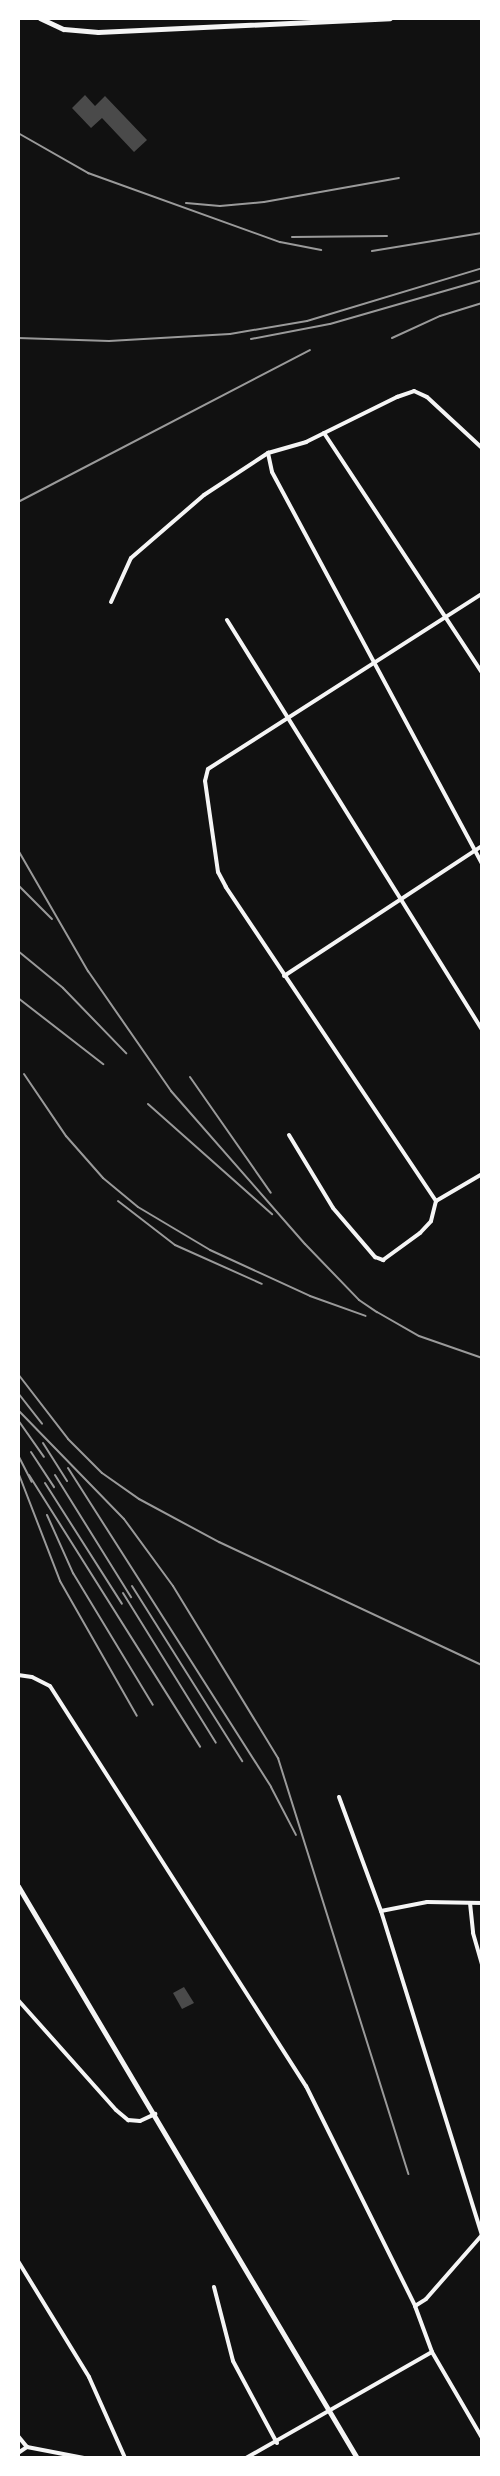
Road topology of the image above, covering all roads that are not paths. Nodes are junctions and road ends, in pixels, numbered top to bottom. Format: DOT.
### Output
graph roads {
  1 [pos="40,18"];
  2 [pos="390,18"];
  3 [pos="364,19"];
  4 [pos="324,433"];
  5 [pos="482,448"];
  6 [pos="268,453"];
  7 [pos="482,594"];
  8 [pos="111,602"];
  9 [pos="446,617"];
  10 [pos="227,620"];
  11 [pos="374,663"];
  12 [pos="482,673"];
  13 [pos="288,719"];
  14 [pos="482,846"];
  15 [pos="475,851"];
  16 [pos="482,863"];
  17 [pos="399,900"];
  18 [pos="284,976"];
  19 [pos="482,1029"];
  20 [pos="289,1135"];
  21 [pos="482,1174"];
  22 [pos="436,1201"];
  23 [pos="18,1675"];
  24 [pos="339,1797"];
  25 [pos="18,1886"];
  26 [pos="470,1903"];
  27 [pos="482,1903"];
  28 [pos="381,1911"];
  29 [pos="482,1965"];
  30 [pos="18,2000"];
  31 [pos="155,2114"];
  32 [pos="482,2235"];
  33 [pos="18,2261"];
  34 [pos="214,2287"];
  35 [pos="415,2306"];
  36 [pos="432,2352"];
  37 [pos="329,2411"];
  38 [pos="18,2436"];
  39 [pos="482,2438"];
  40 [pos="277,2443"];
  41 [pos="27,2447"];
  42 [pos="18,2452"];
  43 [pos="84,2458"];
  44 [pos="125,2458"];
  45 [pos="246,2458"];
  46 [pos="357,2458"];
  1 -- 3 [label="street"];
  2 -- 3 [label="street"];
  4 -- 5 [label="street"];
  4 -- 6 [label="street"];
  4 -- 9 [label="street"];
  6 -- 8 [label="street"];
  6 -- 11 [label="street"];
  7 -- 9 [label="street"];
  9 -- 11 [label="street"];
  9 -- 12 [label="street"];
  10 -- 13 [label="street"];
  11 -- 13 [label="street"];
  11 -- 15 [label="street"];
  13 -- 17 [label="street"];
  13 -- 18 [label="street"];
  14 -- 15 [label="street"];
  15 -- 16 [label="street"];
  15 -- 17 [label="street"];
  17 -- 18 [label="street"];
  17 -- 19 [label="street"];
  18 -- 22 [label="street"];
  20 -- 22 [label="street"];
  21 -- 22 [label="street"];
  23 -- 35 [label="street"];
  24 -- 28 [label="street"];
  25 -- 31 [label="main road"];
  26 -- 27 [label="street"];
  26 -- 28 [label="street"];
  26 -- 29 [label="street"];
  28 -- 32 [label="street"];
  30 -- 31 [label="street"];
  31 -- 37 [label="main road"];
  32 -- 35 [label="street"];
  33 -- 44 [label="street"];
  34 -- 40 [label="street"];
  35 -- 36 [label="street"];
  36 -- 37 [label="street"];
  36 -- 39 [label="street"];
  37 -- 40 [label="street"];
  37 -- 46 [label="main road"];
  38 -- 41 [label="street"];
  40 -- 45 [label="street"];
  41 -- 42 [label="street"];
  41 -- 43 [label="street"];
}
